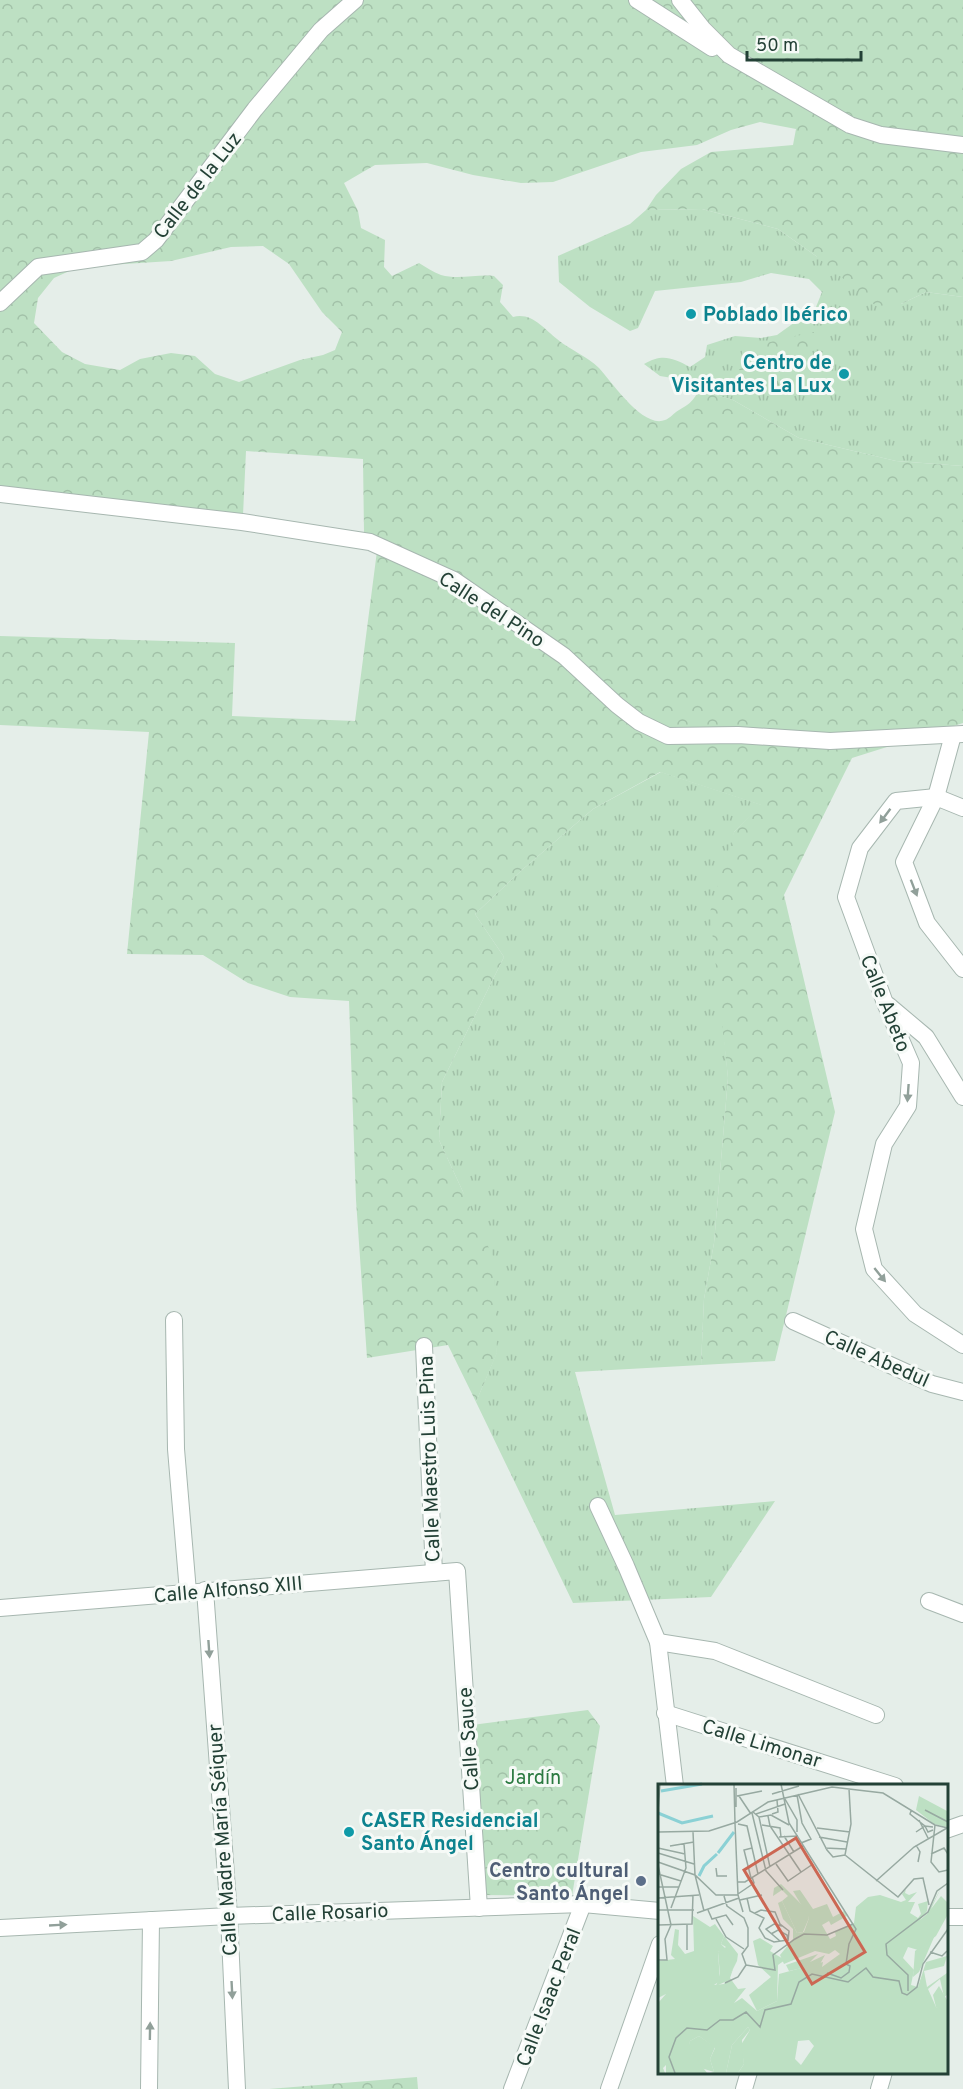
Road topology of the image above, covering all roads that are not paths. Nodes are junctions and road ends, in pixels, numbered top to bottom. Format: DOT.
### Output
graph roads {
  1 [pos="355,0"];
  2 [pos="637,0"];
  3 [pos="680,0"];
  4 [pos="729,55"];
  5 [pos="963,145"];
  6 [pos="0,303"];
  7 [pos="0,494"];
  8 [pos="958,735"];
  9 [pos="936,797"];
  10 [pos="963,807"];
  11 [pos="963,969"];
  12 [pos="885,1003"];
  13 [pos="963,1097"];
  14 [pos="174,1320"];
  15 [pos="793,1321"];
  16 [pos="963,1345"];
  17 [pos="424,1346"];
  18 [pos="963,1392"];
  19 [pos="598,1506"];
  20 [pos="457,1571"];
  21 [pos="434,1573"];
  22 [pos="205,1590"];
  23 [pos="188,1592"];
  24 [pos="929,1601"];
  25 [pos="0,1608"];
  26 [pos="963,1614"];
  27 [pos="658,1642"];
  28 [pos="665,1713"];
  29 [pos="876,1715"];
  30 [pos="675,1784"];
  31 [pos="891,1784"];
  32 [pos="963,1824"];
  33 [pos="948,1829"];
  34 [pos="583,1904"];
  35 [pos="479,1908"];
  36 [pos="658,1911"];
  37 [pos="229,1916"];
  38 [pos="151,1920"];
  39 [pos="0,1928"];
  40 [pos="658,1950"];
  41 [pos="749,2074"];
  42 [pos="884,2074"];
  43 [pos="149,2089"];
  44 [pos="237,2089"];
  45 [pos="512,2089"];
  46 [pos="609,2089"];
  47 [pos="744,2089"];
  48 [pos="879,2089"];
  1 -- 6 [label="street, Calle de la Luz"];
  2 -- 4 [label="street"];
  3 -- 4 [label="street"];
  4 -- 5 [label="street"];
  7 -- 8 [label="street, Calle del Pino"];
  8 -- 9 [label="street"];
  9 -- 10 [label="street"];
  9 -- 11 [label="street, one-way"];
  9 -- 12 [label="street, Calle Abeto, one-way"];
  12 -- 13 [label="street"];
  12 -- 16 [label="street, Calle Abeto, one-way"];
  14 -- 23 [label="street"];
  15 -- 18 [label="street, Calle Abedul"];
  17 -- 21 [label="street, Calle Maestro Luis Pina"];
  19 -- 27 [label="street"];
  20 -- 21 [label="street, Calle Alfonso XIII"];
  20 -- 35 [label="street, Calle Sauce"];
  21 -- 22 [label="street, Calle Alfonso XIII"];
  22 -- 23 [label="street, Calle Alfonso XIII"];
  22 -- 37 [label="street, Calle Madre María Séiquer, one-way"];
  23 -- 25 [label="street, Calle Alfonso XIII"];
  24 -- 26 [label="street"];
  27 -- 28 [label="street"];
  27 -- 29 [label="street"];
  28 -- 30 [label="street"];
  28 -- 31 [label="street, Calle Limonar"];
  32 -- 33 [label="street"];
  34 -- 35 [label="street, Calle Rosario"];
  34 -- 36 [label="street, Calle Rosario"];
  34 -- 45 [label="street, Calle Isaac Peral"];
  35 -- 37 [label="street, Calle Rosario"];
  37 -- 38 [label="street, Calle Rosario"];
  37 -- 44 [label="street, Calle Madre María Séiquer, one-way"];
  39 -- 38 [label="street, Calle Rosario, one-way"];
  43 -- 38 [label="street, one-way"];
  40 -- 46 [label="street"];
  41 -- 47 [label="street"];
  42 -- 48 [label="street"];
}
